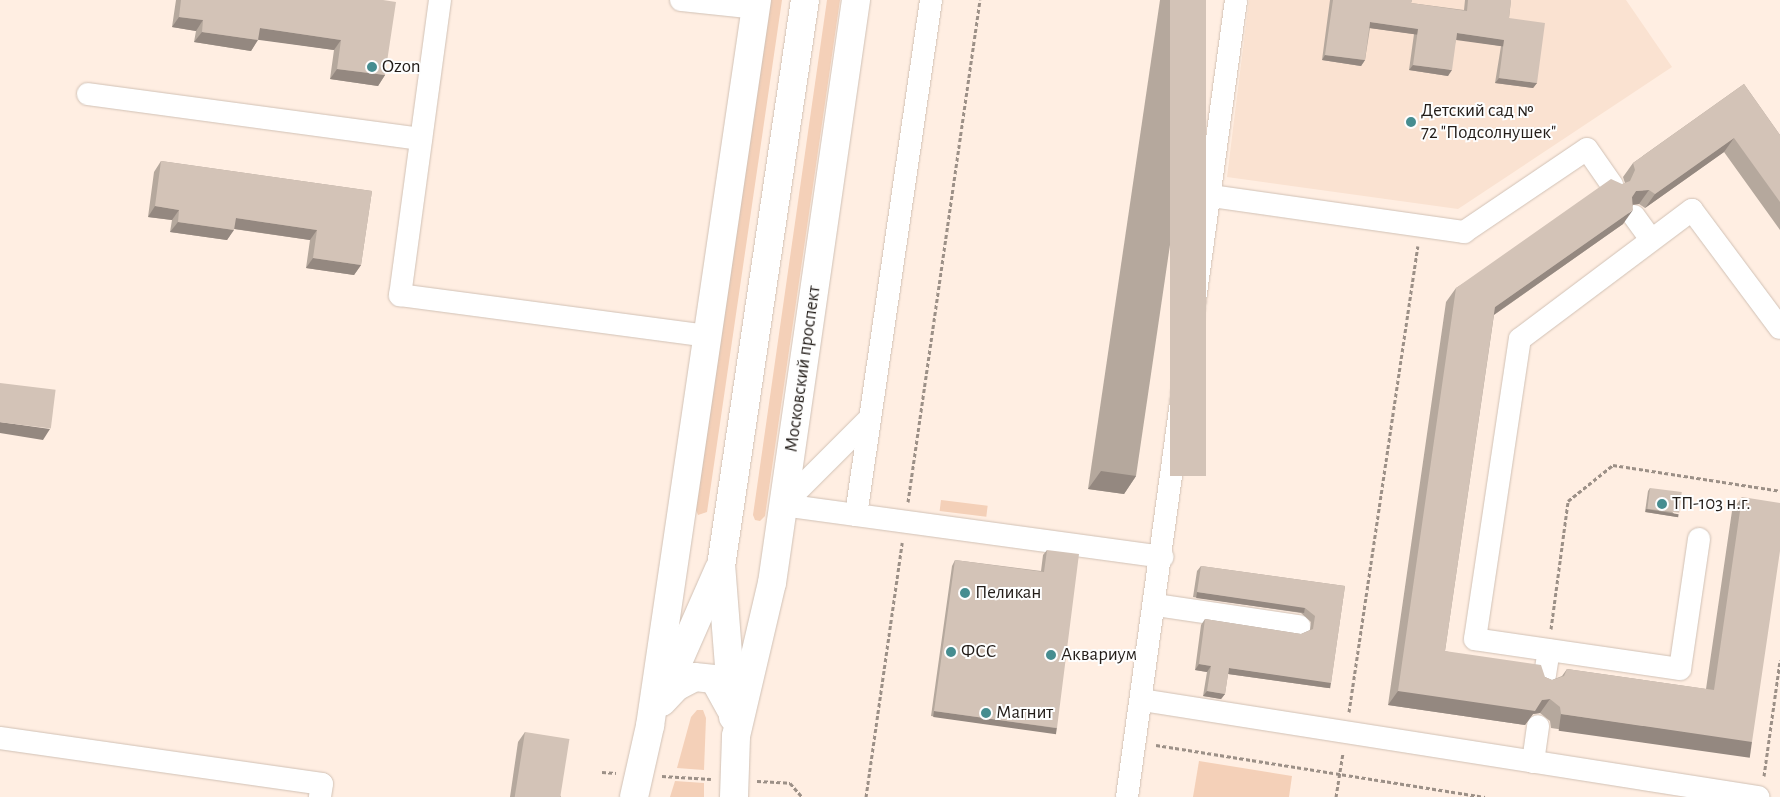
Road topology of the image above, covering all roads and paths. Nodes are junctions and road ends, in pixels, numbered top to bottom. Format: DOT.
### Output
graph roads {
  1 [pos="440,0"];
  2 [pos="681,0"];
  3 [pos="804,0"];
  4 [pos="856,0"];
  5 [pos="931,0"];
  6 [pos="980,0"];
  7 [pos="1236,0"];
  8 [pos="756,4"];
  9 [pos="88,94"];
  10 [pos="421,139"];
  11 [pos="1612,185"];
  12 [pos="1211,196"];
  13 [pos="1634,216"];
  14 [pos="1421,226"];
  15 [pos="1651,239"];
  16 [pos="1780,328"];
  17 [pos="707,336"];
  18 [pos="869,418"];
  19 [pos="1780,491"];
  20 [pos="783,505"];
  21 [pos="856,515"];
  22 [pos="905,522"];
  23 [pos="1699,539"];
  24 [pos="1162,557"];
  25 [pos="721,566"];
  26 [pos="1156,605"];
  27 [pos="1299,626"];
  28 [pos="1549,650"];
  29 [pos="1780,660"];
  30 [pos="1544,681"];
  31 [pos="1142,700"];
  32 [pos="654,716"];
  33 [pos="734,724"];
  34 [pos="1538,726"];
  35 [pos="1346,732"];
  36 [pos="0,738"];
  37 [pos="1136,742"];
  38 [pos="1533,762"];
  39 [pos="602,772"];
  40 [pos="1340,774"];
  41 [pos="637,786"];
  42 [pos="1761,787"];
  43 [pos="734,788"];
  44 [pos="320,797"];
  45 [pos="802,797"];
  46 [pos="866,797"];
  47 [pos="1128,797"];
  48 [pos="1336,797"];
  49 [pos="1486,797"];
  1 -- 10 [label="street"];
  2 -- 8 [label="street"];
  3 -- 25 [label="main road, Московский проспект"];
  4 -- 20 [label="main road, Московский проспект"];
  5 -- 18 [label="street"];
  6 -- 22 [label="path"];
  7 -- 12 [label="street"];
  8 -- 17 [label="main road, Московский проспект"];
  9 -- 10 [label="street"];
  10 -- 17 [label="street"];
  11 -- 14 [label="street"];
  12 -- 14 [label="street"];
  12 -- 24 [label="street"];
  13 -- 15 [label="street"];
  14 -- 35 [label="path"];
  15 -- 16 [label="street"];
  15 -- 28 [label="street"];
  17 -- 32 [label="main road, Московский проспект"];
  18 -- 20 [label="street"];
  18 -- 21 [label="street"];
  19 -- 28 [label="path"];
  20 -- 21 [label="street"];
  20 -- 33 [label="main road, Московский проспект"];
  21 -- 22 [label="street"];
  22 -- 24 [label="street"];
  22 -- 46 [label="path"];
  23 -- 28 [label="street"];
  24 -- 26 [label="street"];
  25 -- 32 [label="main road, Московский проспект"];
  25 -- 33 [label="main road, Московский проспект"];
  26 -- 27 [label="street"];
  26 -- 31 [label="street"];
  28 -- 30 [label="street"];
  29 -- 42 [label="path"];
  31 -- 35 [label="street"];
  31 -- 37 [label="street"];
  32 -- 33 [label="main road"];
  32 -- 41 [label="main road, Московский проспект"];
  33 -- 43 [label="main road, Московский проспект"];
  34 -- 38 [label="street"];
  35 -- 38 [label="street"];
  35 -- 40 [label="path"];
  36 -- 44 [label="street"];
  37 -- 40 [label="path"];
  37 -- 47 [label="street"];
  38 -- 42 [label="street"];
  39 -- 41 [label="path"];
  40 -- 48 [label="path"];
  40 -- 49 [label="path"];
  41 -- 43 [label="path"];
  43 -- 45 [label="path"];
}
